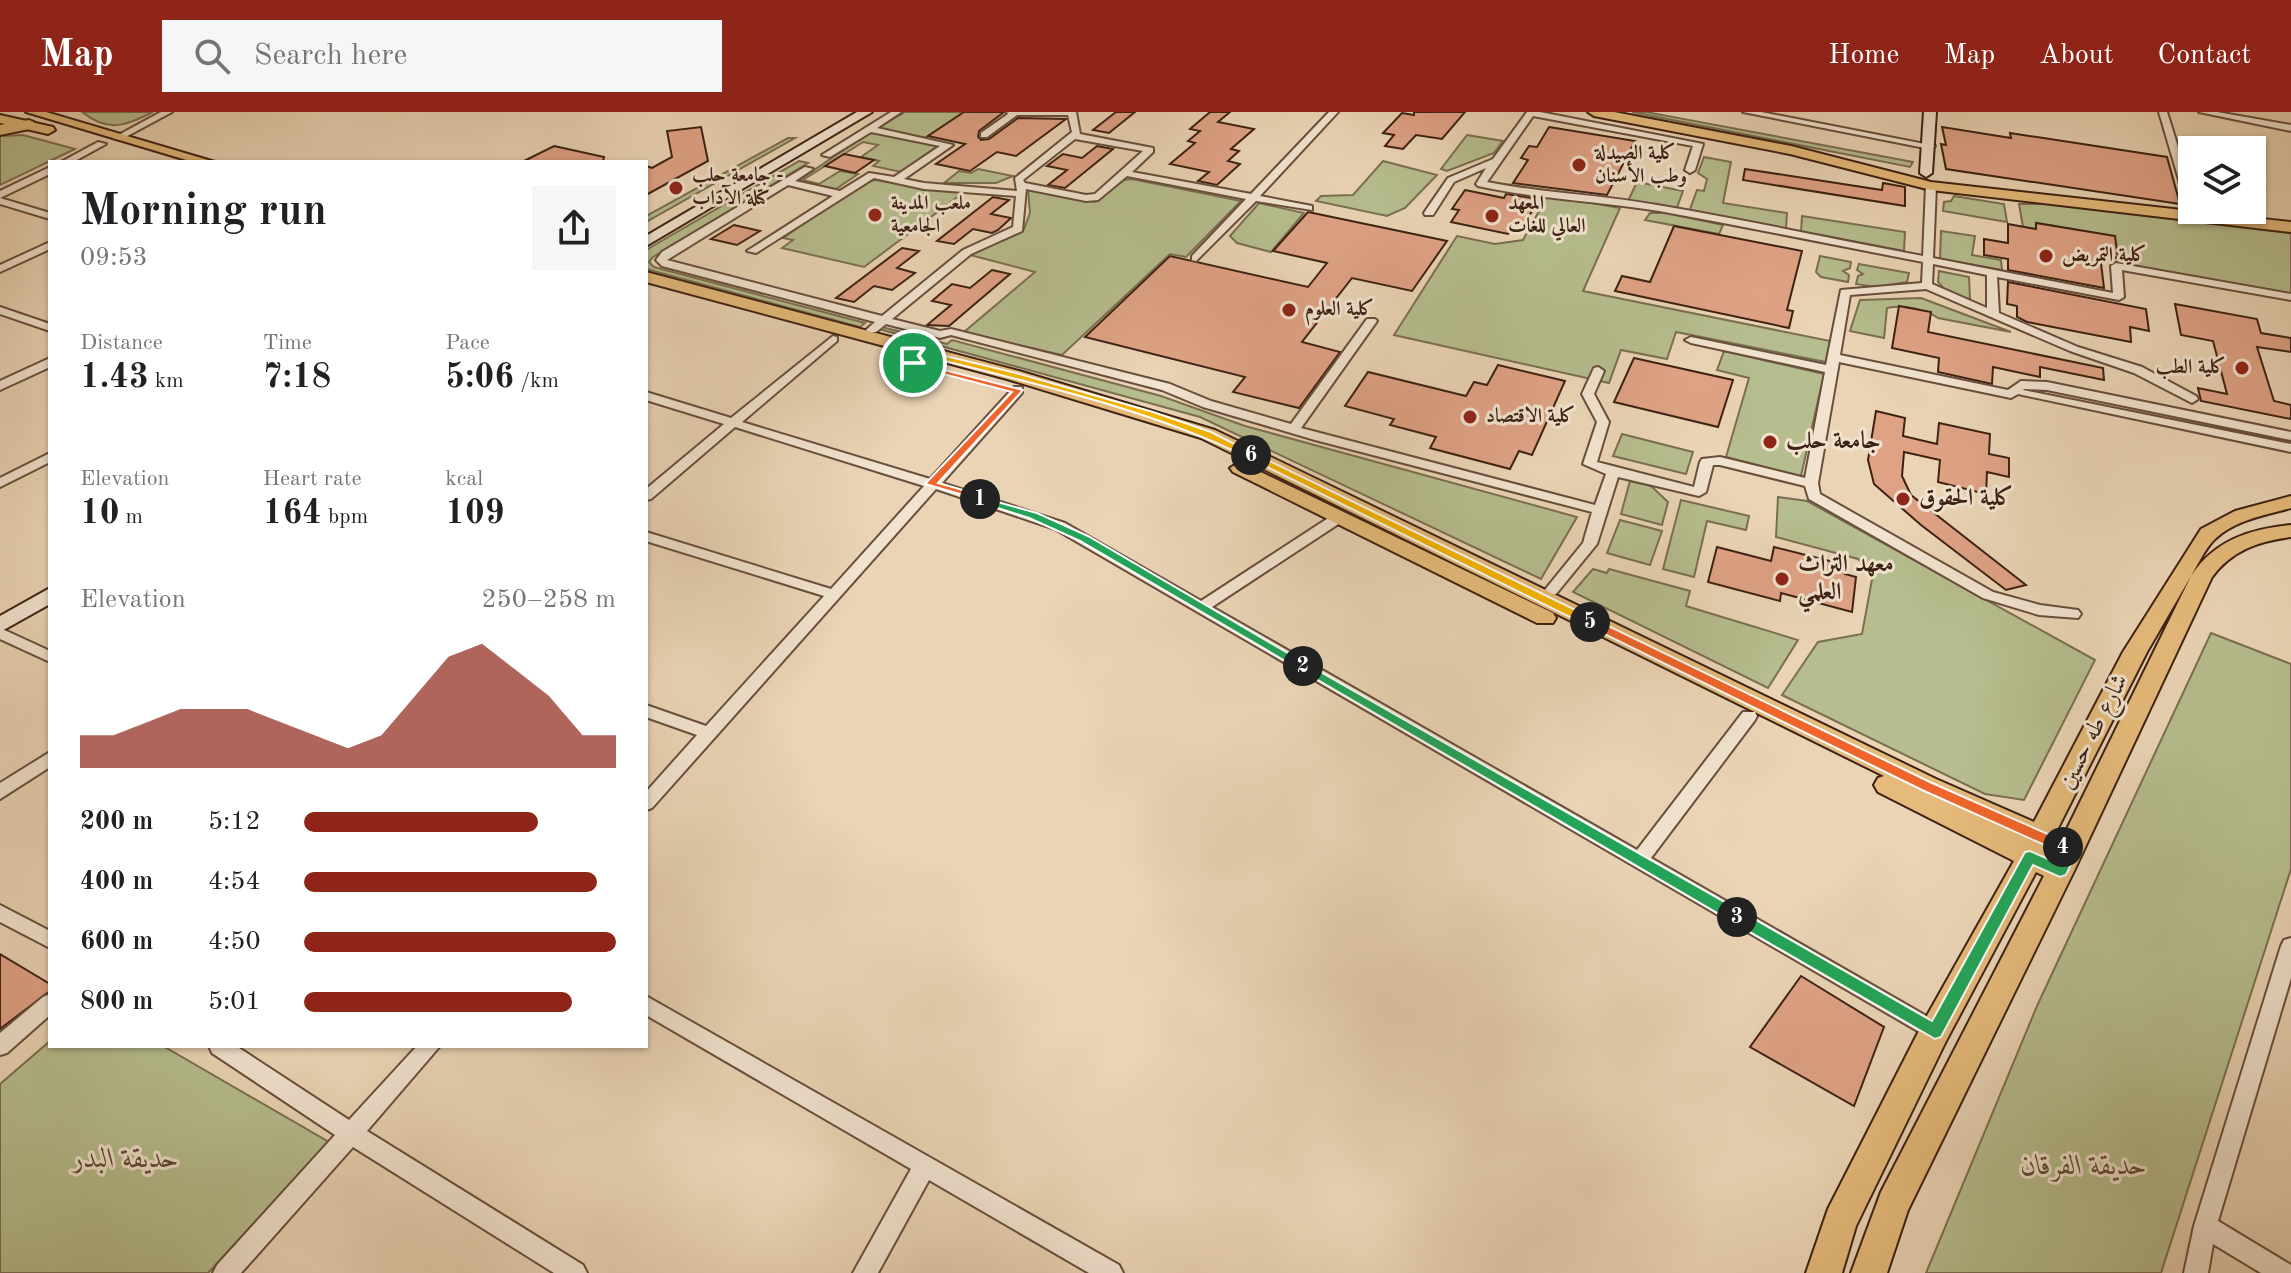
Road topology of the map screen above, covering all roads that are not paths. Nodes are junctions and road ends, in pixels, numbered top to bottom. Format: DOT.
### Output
graph roads {
  1 [pos="7,112"];
  2 [pos="168,112"];
  3 [pos="854,112"];
  4 [pos="866,112"];
  5 [pos="897,112"];
  6 [pos="1072,112"];
  7 [pos="1334,112"];
  8 [pos="1594,112"];
  9 [pos="1612,112"];
  10 [pos="1747,112"];
  11 [pos="1825,112"];
  12 [pos="1930,112"];
  13 [pos="2163,112"];
  14 [pos="2203,112"];
  15 [pos="1012,113"];
  16 [pos="1531,113"];
  17 [pos="0,117"];
  18 [pos="31,118"];
  19 [pos="1822,126"];
  20 [pos="2291,128"];
  21 [pos="870,129"];
  22 [pos="0,130"];
  23 [pos="984,135"];
  24 [pos="1074,136"];
  25 [pos="117,138"];
  26 [pos="101,144"];
  27 [pos="1930,150"];
  28 [pos="827,155"];
  29 [pos="70,160"];
  30 [pos="160,160"];
  31 [pos="200,160"];
  32 [pos="1496,161"];
  33 [pos="2178,165"];
  34 [pos="808,169"];
  35 [pos="1690,170"];
  36 [pos="48,171"];
  37 [pos="1125,173"];
  38 [pos="1930,178"];
  39 [pos="896,180"];
  40 [pos="786,182"];
  41 [pos="1021,186"];
  42 [pos="839,194"];
  43 [pos="0,198"];
  44 [pos="1253,198"];
  45 [pos="2178,207"];
  46 [pos="1309,208"];
  47 [pos="1429,213"];
  48 [pos="48,215"];
  49 [pos="2266,221"];
  50 [pos="2291,225"];
  51 [pos="648,230"];
  52 [pos="648,241"];
  53 [pos="48,246"];
  54 [pos="752,251"];
  55 [pos="1196,258"];
  56 [pos="1928,261"];
  57 [pos="0,269"];
  58 [pos="1992,273"];
  59 [pos="648,278"];
  60 [pos="1927,286"];
  61 [pos="648,291"];
  62 [pos="2291,297"];
  63 [pos="0,310"];
  64 [pos="1993,314"];
  65 [pos="884,320"];
  66 [pos="1371,321"];
  67 [pos="48,327"];
  68 [pos="872,330"];
  69 [pos="833,339"];
  70 [pos="1691,340"];
  71 [pos="919,358"];
  72 [pos="48,363"];
  73 [pos="1832,363"];
  74 [pos="1598,371"];
  75 [pos="0,386"];
  76 [pos="1018,390"];
  77 [pos="2015,391"];
  78 [pos="648,397"];
  79 [pos="2192,399"];
  80 [pos="731,423"];
  81 [pos="1294,429"];
  82 [pos="2291,436"];
  83 [pos="2291,448"];
  84 [pos="48,458"];
  85 [pos="1613,472"];
  86 [pos="0,483"];
  87 [pos="1811,483"];
  88 [pos="930,484"];
  89 [pos="648,494"];
  90 [pos="2291,502"];
  91 [pos="1600,510"];
  92 [pos="1338,518"];
  93 [pos="2291,531"];
  94 [pos="648,537"];
  95 [pos="48,579"];
  96 [pos="1551,591"];
  97 [pos="832,594"];
  98 [pos="48,596"];
  99 [pos="1202,607"];
  100 [pos="0,608"];
  101 [pos="2073,614"];
  102 [pos="0,625"];
  103 [pos="0,633"];
  104 [pos="48,656"];
  105 [pos="648,712"];
  106 [pos="1749,716"];
  107 [pos="709,733"];
  108 [pos="48,759"];
  109 [pos="0,792"];
  110 [pos="648,801"];
  111 [pos="2035,846"];
  112 [pos="1639,861"];
  113 [pos="2065,861"];
  114 [pos="0,913"];
  115 [pos="48,939"];
  116 [pos="2291,946"];
  117 [pos="48,1005"];
  118 [pos="648,1006"];
  119 [pos="1935,1031"];
  120 [pos="0,1046"];
  121 [pos="222,1048"];
  122 [pos="428,1048"];
  123 [pos="352,1134"];
  124 [pos="925,1165"];
  125 [pos="2205,1226"];
  126 [pos="225,1273"];
  127 [pos="575,1273"];
  128 [pos="865,1273"];
  129 [pos="1111,1273"];
  130 [pos="1824,1273"];
  131 [pos="1869,1273"];
  132 [pos="2196,1273"];
  133 [pos="2283,1273"];
  1 -- 17 [label="highway"];
  2 -- 25 [label="street"];
  3 -- 51 [label="main road"];
  4 -- 52 [label="main road"];
  5 -- 21 [label="street"];
  6 -- 15 [label="street"];
  6 -- 24 [label="street"];
  7 -- 44 [label="street"];
  8 -- 38 [label="main road"];
  9 -- 38 [label="main road"];
  10 -- 19 [label="street"];
  11 -- 19 [label="street"];
  12 -- 27 [label="main road"];
  13 -- 33 [label="street"];
  14 -- 20 [label="street"];
  15 -- 23 [label="street"];
  16 -- 32 [label="street"];
  16 -- 35 [label="street"];
  17 -- 18 [label="main road"];
  18 -- 22 [label="highway"];
  18 -- 25 [label="main road"];
  18 -- 26 [label="main road"];
  19 -- 27 [label="street"];
  21 -- 28 [label="street"];
  21 -- 39 [label="street"];
  24 -- 37 [label="street"];
  24 -- 41 [label="street"];
  25 -- 31 [label="main road"];
  26 -- 29 [label="street"];
  26 -- 30 [label="main road"];
  27 -- 38 [label="main road"];
  32 -- 47 [label="street"];
  32 -- 56 [label="street"];
  34 -- 40 [label="street"];
  36 -- 43 [label="street"];
  37 -- 41 [label="street"];
  37 -- 44 [label="street"];
  38 -- 45 [label="main road"];
  38 -- 50 [label="main road"];
  38 -- 56 [label="street"];
  39 -- 41 [label="street"];
  39 -- 42 [label="street"];
  40 -- 42 [label="street"];
  40 -- 65 [label="street"];
  41 -- 65 [label="street"];
  42 -- 54 [label="street"];
  43 -- 48 [label="street"];
  44 -- 46 [label="street"];
  44 -- 55 [label="street"];
  49 -- 50 [label="main road"];
  53 -- 57 [label="street"];
  56 -- 58 [label="street"];
  56 -- 60 [label="street"];
  58 -- 62 [label="street"];
  58 -- 64 [label="street"];
  59 -- 71 [label="main road"];
  60 -- 64 [label="street"];
  60 -- 73 [label="street"];
  61 -- 69 [label="main road"];
  63 -- 67 [label="street"];
  64 -- 79 [label="street"];
  65 -- 68 [label="street"];
  65 -- 81 [label="street"];
  66 -- 81 [label="street"];
  69 -- 71 [label="main road"];
  69 -- 80 [label="street"];
  70 -- 73 [label="street"];
  71 -- 76 [label="main road"];
  71 -- 111 [label="main road"];
  72 -- 75 [label="street"];
  73 -- 77 [label="street"];
  73 -- 87 [label="street"];
  74 -- 85 [label="street"];
  76 -- 88 [label="street"];
  76 -- 92 [label="main road"];
  77 -- 82 [label="street"];
  77 -- 83 [label="street"];
  78 -- 80 [label="street"];
  80 -- 88 [label="street"];
  80 -- 89 [label="street"];
  81 -- 91 [label="street"];
  84 -- 86 [label="street"];
  85 -- 87 [label="street"];
  85 -- 91 [label="street"];
  87 -- 101 [label="street"];
  88 -- 97 [label="street"];
  88 -- 99 [label="street"];
  90 -- 111 [label="main road, شارع طه حسين"];
  91 -- 96 [label="street"];
  92 -- 99 [label="street"];
  92 -- 106 [label="main road"];
  93 -- 113 [label="main road"];
  94 -- 97 [label="street"];
  95 -- 100 [label="main road"];
  97 -- 107 [label="street"];
  98 -- 102 [label="main road"];
  99 -- 112 [label="street"];
  103 -- 104 [label="street"];
  105 -- 107 [label="street"];
  106 -- 111 [label="main road"];
  106 -- 112 [label="street"];
  107 -- 110 [label="street"];
  108 -- 109 [label="street"];
  111 -- 113 [label="main road"];
  111 -- 119 [label="main road, شارع طه حسين"];
  112 -- 119 [label="street"];
  113 -- 131 [label="main road"];
  114 -- 115 [label="street"];
  116 -- 125 [label="street"];
  117 -- 120 [label="street"];
  118 -- 124 [label="street"];
  119 -- 130 [label="main road, شارع طه حسين"];
  121 -- 123 [label="street"];
  122 -- 123 [label="street"];
  123 -- 126 [label="street"];
  123 -- 127 [label="street"];
  124 -- 128 [label="street"];
  124 -- 129 [label="street"];
  125 -- 132 [label="street"];
  125 -- 133 [label="street"];
}
